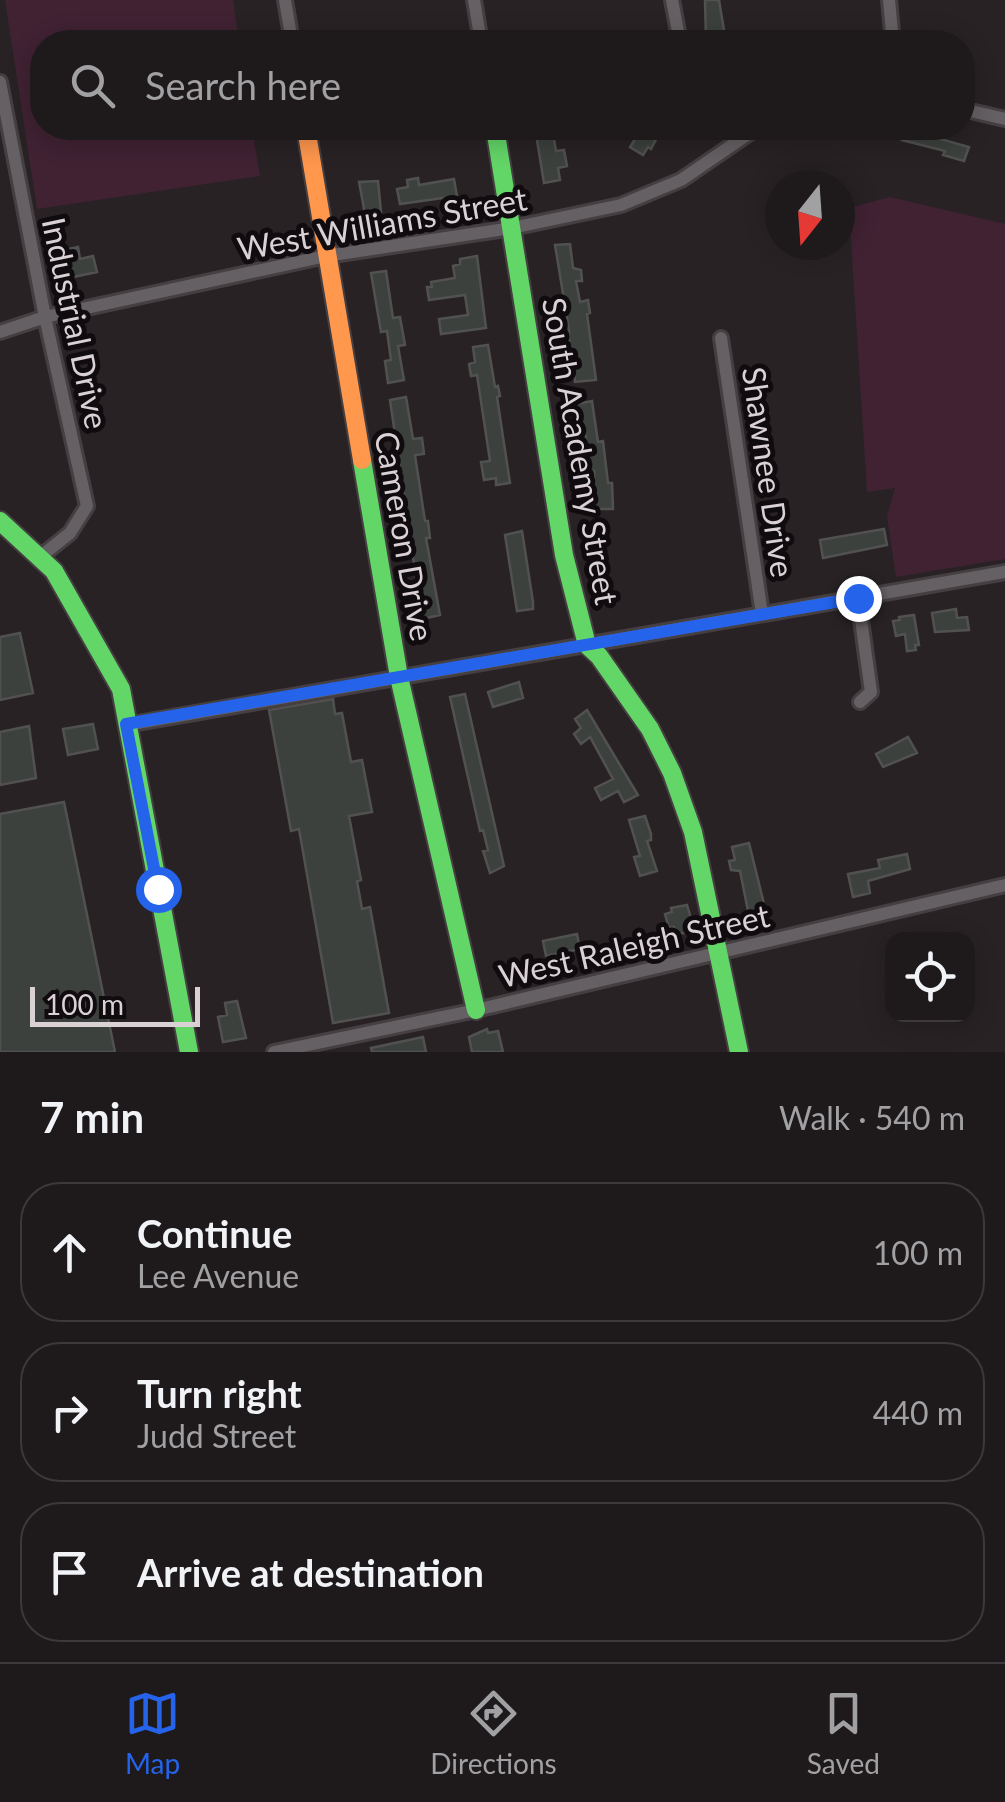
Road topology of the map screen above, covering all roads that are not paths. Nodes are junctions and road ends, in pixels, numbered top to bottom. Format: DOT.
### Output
graph roads {
  1 [pos="285,0"];
  2 [pos="474,0"];
  3 [pos="672,0"];
  4 [pos="889,0"];
  5 [pos="290,30"];
  6 [pos="479,30"];
  7 [pos="678,30"];
  8 [pos="892,30"];
  9 [pos="0,82"];
  10 [pos="975,112"];
  11 [pos="1005,120"];
  12 [pos="308,140"];
  13 [pos="497,140"];
  14 [pos="732,140"];
  15 [pos="740,140"];
  16 [pos="734,144"];
  17 [pos="512,228"];
  18 [pos="326,256"];
  19 [pos="45,317"];
  20 [pos="0,332"];
  21 [pos="721,338"];
  22 [pos="0,521"];
  23 [pos="40,556"];
  24 [pos="1005,572"];
  25 [pos="858,598"];
  26 [pos="762,614"];
  27 [pos="587,645"];
  28 [pos="399,677"];
  29 [pos="860,702"];
  30 [pos="126,724"];
  31 [pos="1005,885"];
  32 [pos="720,954"];
  33 [pos="476,1010"];
  34 [pos="189,1052"];
  35 [pos="274,1052"];
  36 [pos="739,1052"];
  1 -- 5 [label="street"];
  2 -- 6 [label="street"];
  3 -- 7 [label="street"];
  4 -- 8 [label="street"];
  9 -- 19 [label="street, Industrial Drive"];
  10 -- 11 [label="street"];
  12 -- 18 [label="street, Cameron Drive"];
  13 -- 17 [label="street, South Academy Street"];
  14 -- 16 [label="street"];
  15 -- 16 [label="street, West Williams Street"];
  16 -- 17 [label="street, West Williams Street"];
  17 -- 18 [label="street, West Williams Street"];
  17 -- 27 [label="street, South Academy Street"];
  18 -- 19 [label="street, West Williams Street"];
  18 -- 28 [label="street, Cameron Drive"];
  19 -- 20 [label="street, West Williams Street"];
  19 -- 23 [label="street, Industrial Drive"];
  21 -- 26 [label="street, Shawnee Drive"];
  22 -- 23 [label="street"];
  23 -- 30 [label="street"];
  24 -- 25 [label="street"];
  25 -- 26 [label="street"];
  25 -- 29 [label="street"];
  26 -- 27 [label="street"];
  27 -- 28 [label="street"];
  27 -- 32 [label="street, South Academy Street"];
  28 -- 30 [label="street"];
  28 -- 33 [label="street, Cameron Drive"];
  30 -- 34 [label="street"];
  31 -- 32 [label="street, West Raleigh Street"];
  32 -- 33 [label="street, West Raleigh Street"];
  32 -- 36 [label="street, South Academy Street"];
  33 -- 35 [label="street, West Raleigh Street"];
}
